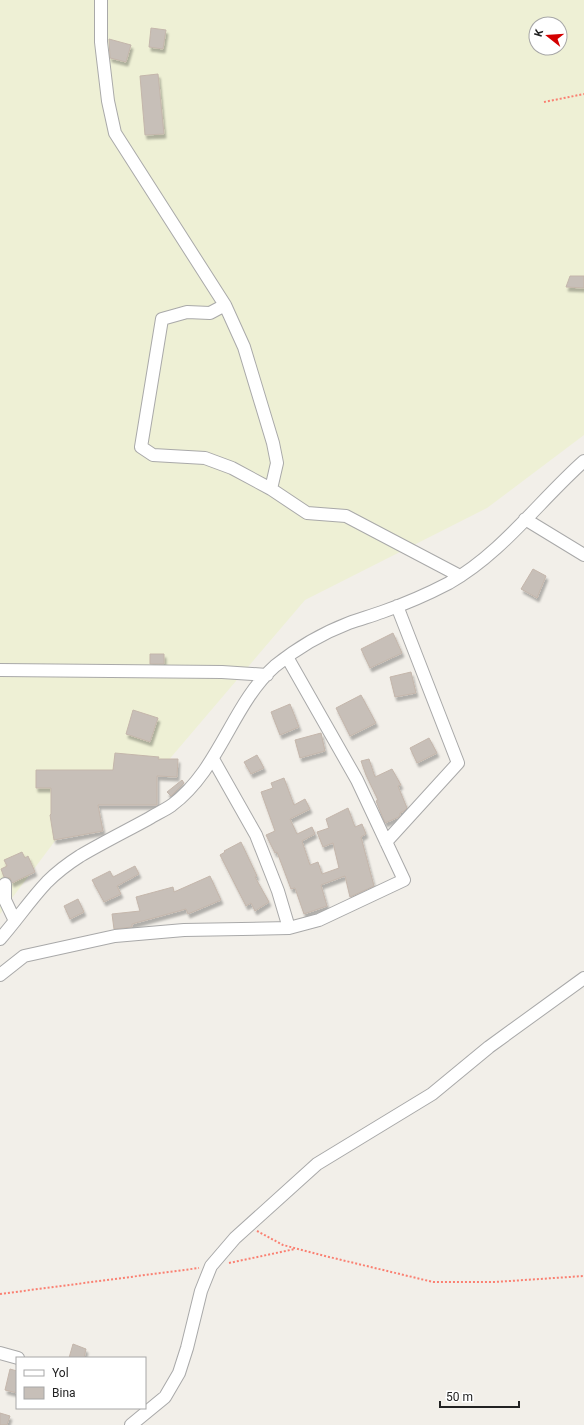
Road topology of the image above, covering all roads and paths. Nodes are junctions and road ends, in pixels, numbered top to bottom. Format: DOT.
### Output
graph roads {
  1 [pos="101,0"];
  2 [pos="584,94"];
  3 [pos="544,102"];
  4 [pos="225,305"];
  5 [pos="584,461"];
  6 [pos="584,473"];
  7 [pos="568,475"];
  8 [pos="271,489"];
  9 [pos="525,519"];
  10 [pos="584,554"];
  11 [pos="460,576"];
  12 [pos="397,606"];
  13 [pos="287,657"];
  14 [pos="0,670"];
  15 [pos="267,675"];
  16 [pos="213,759"];
  17 [pos="386,842"];
  18 [pos="5,884"];
  19 [pos="15,921"];
  20 [pos="289,928"];
  21 [pos="0,939"];
  22 [pos="0,975"];
  23 [pos="584,978"];
  24 [pos="249,1226"];
  25 [pos="298,1249"];
  26 [pos="211,1266"];
  27 [pos="584,1276"];
  28 [pos="0,1294"];
  29 [pos="0,1353"];
  30 [pos="16,1357"];
  31 [pos="148,1404"];
  32 [pos="144,1409"];
  33 [pos="132,1425"];
  1 -- 4 [label="street"];
  2 -- 3 [label="path"];
  4 -- 8 [label="street"];
  4 -- 8 [label="street"];
  5 -- 7 [label="street"];
  6 -- 7 [label="street"];
  7 -- 9 [label="street"];
  8 -- 11 [label="street"];
  9 -- 10 [label="street"];
  9 -- 11 [label="street"];
  11 -- 12 [label="street"];
  12 -- 13 [label="street"];
  12 -- 17 [label="street"];
  13 -- 15 [label="street"];
  13 -- 17 [label="street"];
  14 -- 15 [label="street"];
  15 -- 16 [label="street"];
  16 -- 19 [label="street"];
  16 -- 20 [label="street"];
  17 -- 20 [label="street"];
  18 -- 19 [label="street"];
  19 -- 21 [label="street"];
  20 -- 22 [label="street"];
  23 -- 24 [label="street"];
  24 -- 25 [label="path"];
  24 -- 26 [label="street"];
  25 -- 26 [label="path"];
  25 -- 27 [label="path"];
  26 -- 28 [label="path"];
  26 -- 31 [label="street"];
  29 -- 30 [label="street"];
  32 -- 33 [label="street"];
}
